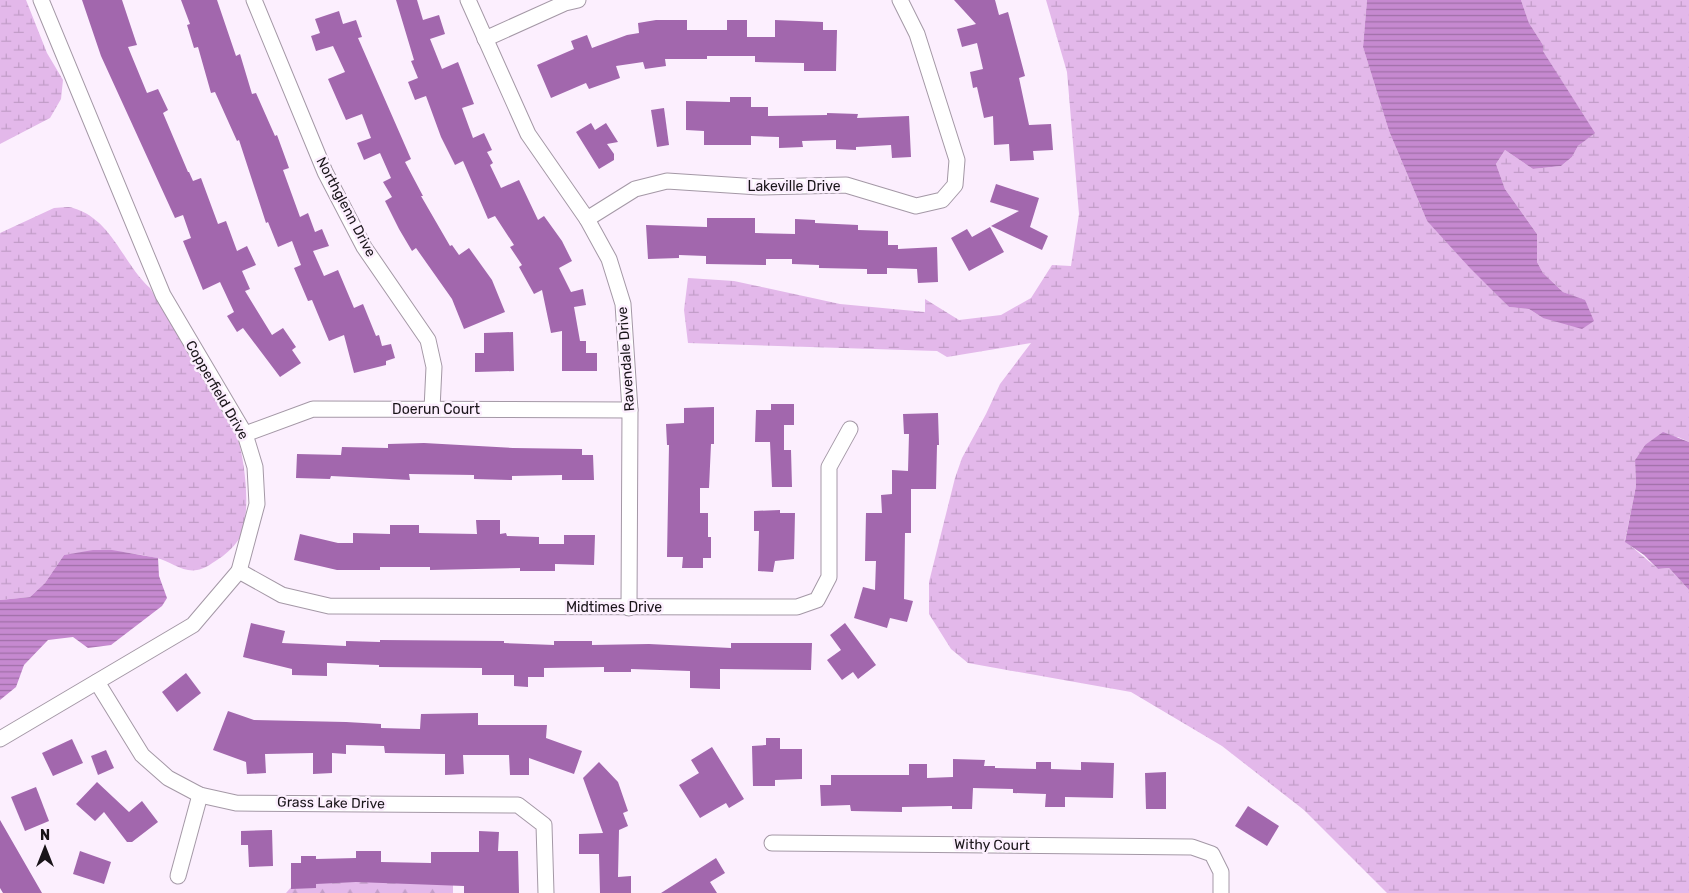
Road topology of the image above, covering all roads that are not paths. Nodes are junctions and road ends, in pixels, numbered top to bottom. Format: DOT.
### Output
graph roads {
  1 [pos="41,0"];
  2 [pos="254,0"];
  3 [pos="468,0"];
  4 [pos="578,0"];
  5 [pos="900,0"];
  6 [pos="484,40"];
  7 [pos="587,219"];
  8 [pos="432,409"];
  9 [pos="630,410"];
  10 [pos="850,429"];
  11 [pos="245,434"];
  12 [pos="239,571"];
  13 [pos="629,608"];
  14 [pos="97,682"];
  15 [pos="0,739"];
  16 [pos="200,794"];
  17 [pos="772,843"];
  18 [pos="178,876"];
  19 [pos="546,893"];
  20 [pos="1221,893"];
  1 -- 11 [label="street, Copperfield Drive"];
  2 -- 8 [label="street, Northglenn Drive"];
  3 -- 6 [label="street, Ravendale Drive"];
  4 -- 6 [label="street"];
  5 -- 7 [label="street, Lakeville Drive"];
  6 -- 7 [label="street, Ravendale Drive"];
  7 -- 9 [label="street, Ravendale Drive"];
  8 -- 9 [label="street, Doerun Court"];
  8 -- 11 [label="street, Doerun Court"];
  9 -- 13 [label="street, Ravendale Drive"];
  10 -- 13 [label="street, Midtimes Drive"];
  11 -- 12 [label="street, Copperfield Drive"];
  12 -- 13 [label="street, Midtimes Drive"];
  12 -- 14 [label="street, Copperfield Drive"];
  14 -- 15 [label="street, Copperfield Drive"];
  14 -- 16 [label="street, Grass Lake Drive"];
  16 -- 18 [label="street"];
  16 -- 19 [label="street, Grass Lake Drive"];
  17 -- 20 [label="street, Withy Court"];
}
